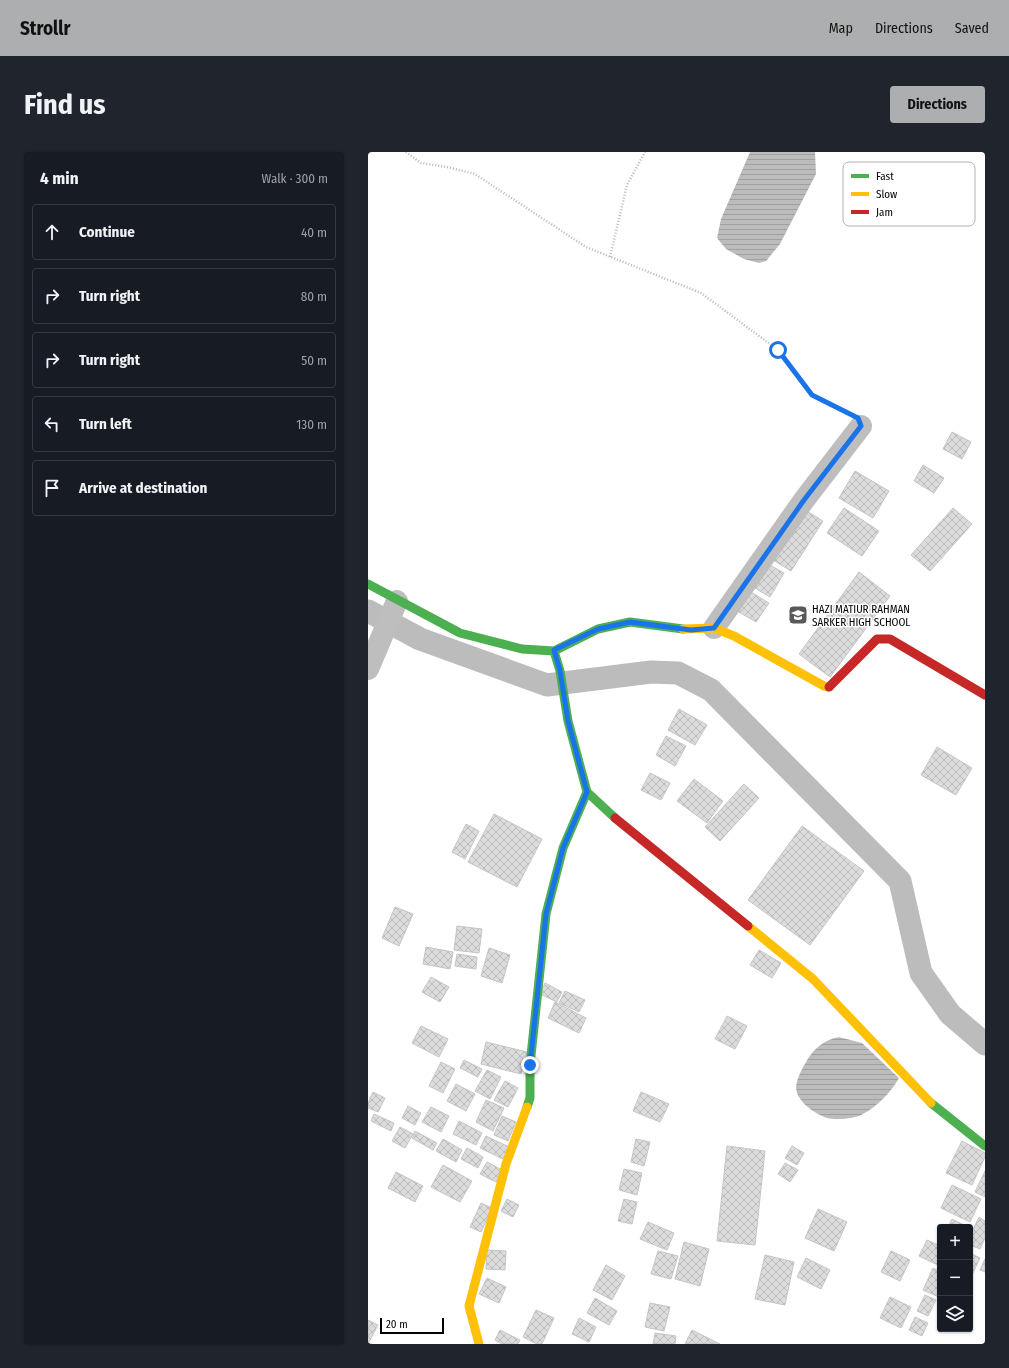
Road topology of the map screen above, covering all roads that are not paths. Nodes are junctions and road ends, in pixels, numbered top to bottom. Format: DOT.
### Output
graph roads {
  1 [pos="861,426"];
  2 [pos="368,584"];
  3 [pos="396,603"];
  4 [pos="714,628"];
  5 [pos="554,650"];
  6 [pos="371,661"];
  7 [pos="985,695"];
  8 [pos="587,792"];
  9 [pos="985,1146"];
  10 [pos="478,1344"];
  1 -- 4 [label="street"];
  2 -- 3 [label="street"];
  3 -- 5 [label="street"];
  3 -- 6 [label="street"];
  4 -- 5 [label="street"];
  4 -- 7 [label="street"];
  5 -- 8 [label="street"];
  8 -- 9 [label="street"];
  8 -- 10 [label="street"];
}
